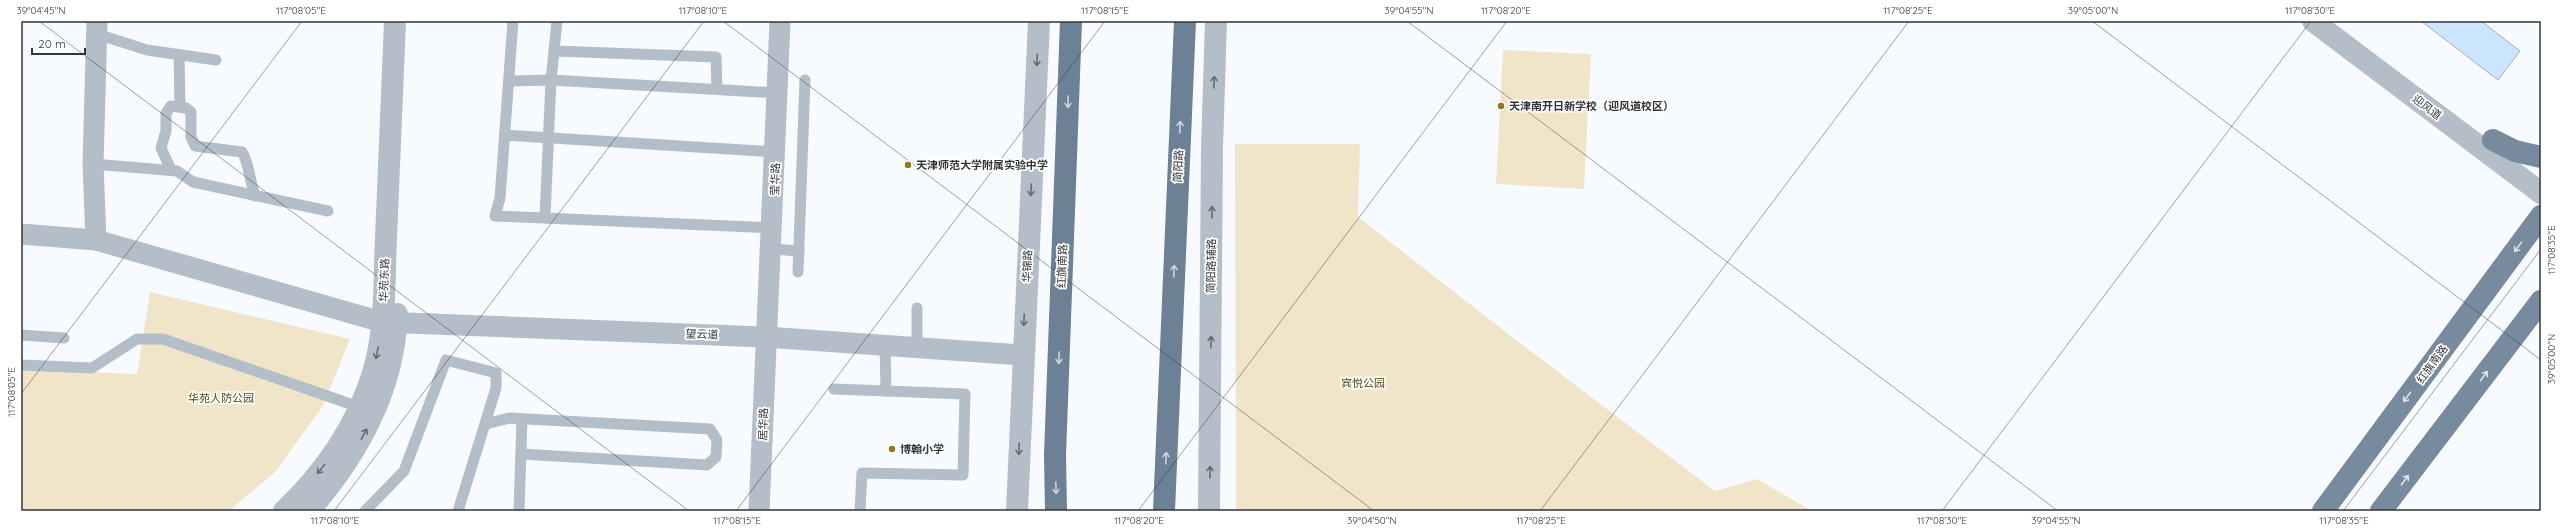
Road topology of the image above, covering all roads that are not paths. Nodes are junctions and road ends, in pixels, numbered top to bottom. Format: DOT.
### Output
graph roads {
  1 [pos="395,21"];
  2 [pos="407,21"];
  3 [pos="513,21"];
  4 [pos="557,21"];
  5 [pos="780,21"];
  6 [pos="1040,21"];
  7 [pos="1071,21"];
  8 [pos="1185,21"];
  9 [pos="1216,21"];
  10 [pos="2313,21"];
  11 [pos="2335,21"];
  12 [pos="97,27"];
  13 [pos="555,51"];
  14 [pos="179,55"];
  15 [pos="216,60"];
  16 [pos="551,80"];
  17 [pos="804,80"];
  18 [pos="510,81"];
  19 [pos="717,89"];
  20 [pos="778,93"];
  21 [pos="180,107"];
  22 [pos="505,135"];
  23 [pos="548,138"];
  24 [pos="2488,145"];
  25 [pos="776,152"];
  26 [pos="2541,157"];
  27 [pos="93,164"];
  28 [pos="170,170"];
  29 [pos="2541,178"];
  30 [pos="2541,193"];
  31 [pos="255,196"];
  32 [pos="328,211"];
  33 [pos="2541,216"];
  34 [pos="545,217"];
  35 [pos="21,234"];
  36 [pos="773,238"];
  37 [pos="96,240"];
  38 [pos="799,250"];
  39 [pos="798,272"];
  40 [pos="2541,301"];
  41 [pos="917,308"];
  42 [pos="389,323"];
  43 [pos="21,335"];
  44 [pos="766,337"];
  45 [pos="64,338"];
  46 [pos="885,345"];
  47 [pos="917,347"];
  48 [pos="1022,355"];
  49 [pos="21,365"];
  50 [pos="834,389"];
  51 [pos="886,391"];
  52 [pos="367,410"];
  53 [pos="522,419"];
  54 [pos="486,424"];
  55 [pos="521,454"];
  56 [pos="284,511"];
  57 [pos="309,511"];
  58 [pos="365,511"];
  59 [pos="458,511"];
  60 [pos="519,511"];
  61 [pos="759,511"];
  62 [pos="860,511"];
  63 [pos="1017,511"];
  64 [pos="1056,511"];
  65 [pos="1164,511"];
  66 [pos="1209,511"];
  67 [pos="2323,511"];
  68 [pos="2382,511"];
  1 -- 42 [label="street, 华苑东路"];
  2 -- 42 [label="street, 华苑东路"];
  3 -- 18 [label="lane"];
  4 -- 13 [label="lane"];
  5 -- 20 [label="street, 莹华路"];
  6 -- 48 [label="street, 华锦路, one-way"];
  7 -- 64 [label="highway, 红旗南路, one-way"];
  65 -- 8 [label="highway, 简阳路, one-way"];
  66 -- 9 [label="street, 简阳路辅路, one-way"];
  10 -- 24 [label="street, 迎风道"];
  11 -- 24 [label="street, 迎风道"];
  12 -- 14 [label="lane"];
  12 -- 27 [label="street"];
  13 -- 16 [label="lane"];
  13 -- 19 [label="lane"];
  14 -- 15 [label="lane"];
  14 -- 21 [label="lane"];
  16 -- 18 [label="lane"];
  16 -- 19 [label="lane"];
  16 -- 23 [label="lane"];
  17 -- 38 [label="lane"];
  18 -- 22 [label="lane"];
  19 -- 20 [label="lane"];
  20 -- 25 [label="street, 莹华路"];
  21 -- 28 [label="lane"];
  21 -- 31 [label="lane"];
  22 -- 23 [label="lane"];
  22 -- 34 [label="lane"];
  23 -- 25 [label="lane"];
  23 -- 34 [label="lane"];
  24 -- 26 [label="main road"];
  24 -- 29 [label="street, 迎风道"];
  24 -- 30 [label="street, 迎风道"];
  25 -- 36 [label="street, 莹华路"];
  27 -- 28 [label="lane"];
  27 -- 37 [label="street"];
  28 -- 31 [label="lane"];
  31 -- 32 [label="lane"];
  33 -- 67 [label="main road, 红旗南路, one-way"];
  34 -- 36 [label="lane"];
  35 -- 37 [label="street, 望云道"];
  36 -- 38 [label="lane"];
  36 -- 44 [label="street, 莹华路"];
  37 -- 42 [label="street, 望云道"];
  38 -- 39 [label="lane"];
  68 -- 40 [label="main road, one-way"];
  41 -- 47 [label="lane"];
  42 -- 44 [label="street, 望云道"];
  42 -- 52 [label="street, 华苑东路"];
  43 -- 45 [label="lane"];
  44 -- 46 [label="street, 望云道"];
  44 -- 61 [label="street, 居华路"];
  46 -- 47 [label="street, 望云道"];
  46 -- 51 [label="lane"];
  47 -- 48 [label="street, 望云道"];
  48 -- 63 [label="street, 华锦路, one-way"];
  49 -- 52 [label="lane"];
  50 -- 51 [label="lane"];
  51 -- 62 [label="lane"];
  52 -- 56 [label="street, 华苑东路, one-way"];
  57 -- 52 [label="street, 华苑东路, one-way"];
  53 -- 54 [label="lane"];
  53 -- 55 [label="lane"];
  53 -- 55 [label="lane"];
  54 -- 58 [label="lane"];
  54 -- 59 [label="lane"];
  55 -- 60 [label="lane"];
}
